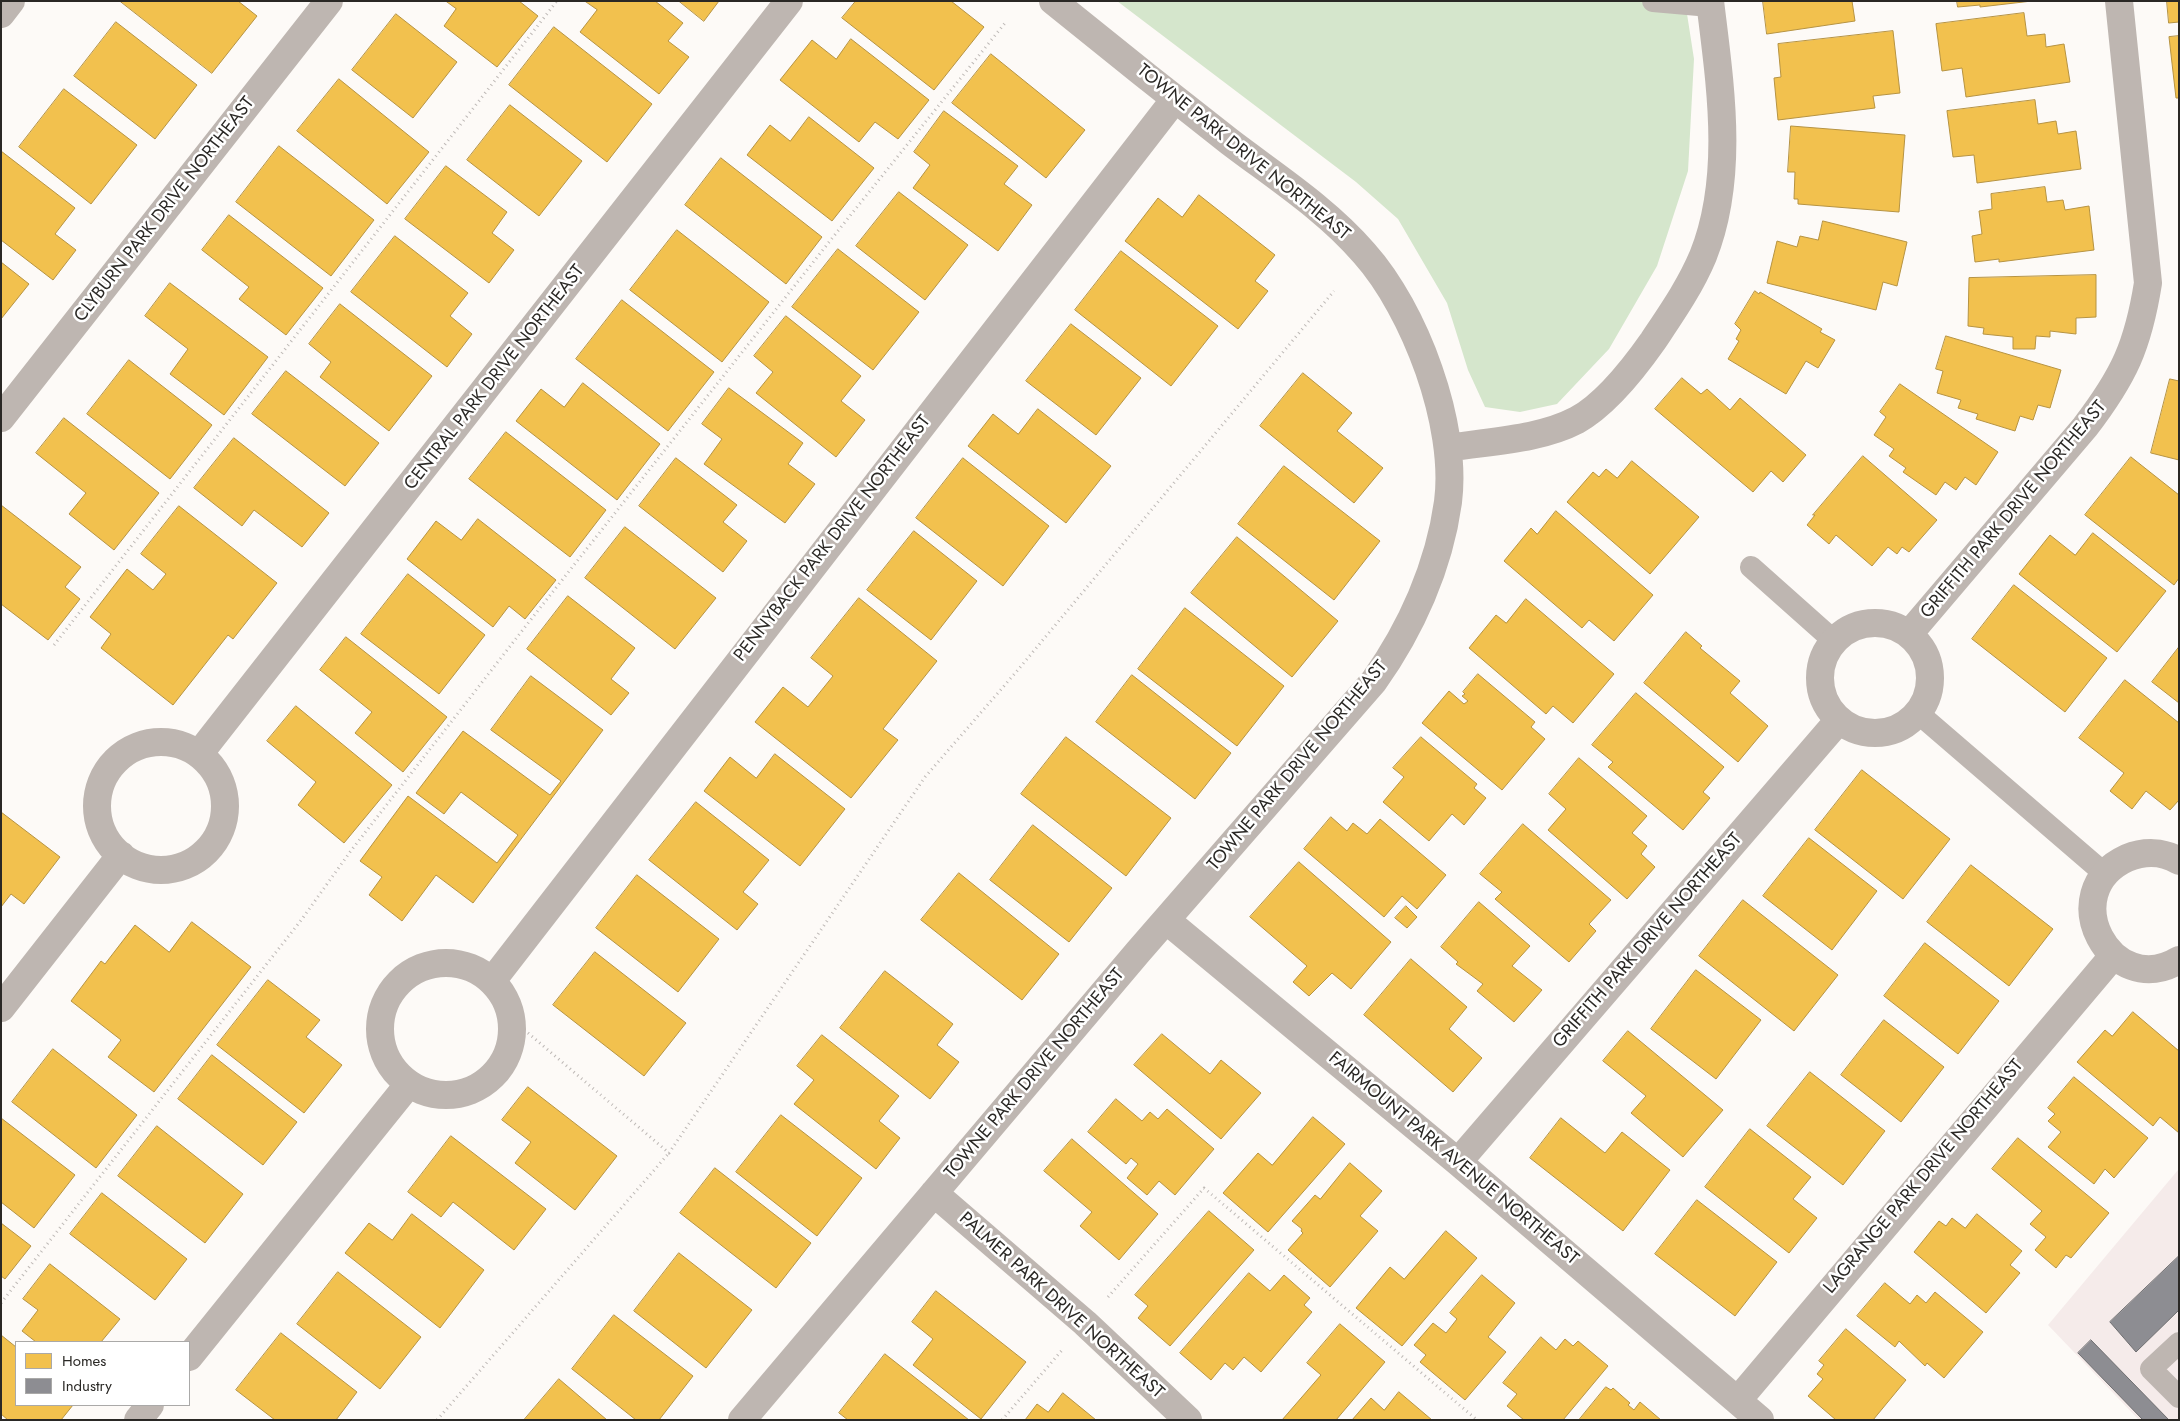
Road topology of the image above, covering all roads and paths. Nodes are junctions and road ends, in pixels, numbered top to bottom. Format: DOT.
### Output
graph roads {
  1 [pos="11,1"];
  2 [pos="329,1"];
  3 [pos="557,1"];
  4 [pos="789,1"];
  5 [pos="1054,1"];
  6 [pos="1654,1"];
  7 [pos="2119,1"];
  8 [pos="1710,4"];
  9 [pos="1,14"];
  10 [pos="1005,23"];
  11 [pos="1175,99"];
  12 [pos="1334,291"];
  13 [pos="1,418"];
  14 [pos="1448,448"];
  15 [pos="1751,567"];
  16 [pos="1909,634"];
  17 [pos="1833,640"];
  18 [pos="54,645"];
  19 [pos="1918,713"];
  20 [pos="1839,720"];
  21 [pos="199,754"];
  22 [pos="120,856"];
  23 [pos="2179,861"];
  24 [pos="2105,874"];
  25 [pos="1166,920"];
  26 [pos="2113,956"];
  27 [pos="2179,960"];
  28 [pos="492,981"];
  29 [pos="1,1008"];
  30 [pos="528,1033"];
  31 [pos="408,1085"];
  32 [pos="669,1153"];
  33 [pos="1458,1162"];
  34 [pos="934,1193"];
  35 [pos="1107,1298"];
  36 [pos="1,1303"];
  37 [pos="2179,1343"];
  38 [pos="1066,1346"];
  39 [pos="190,1356"];
  40 [pos="2179,1397"];
  41 [pos="1738,1400"];
  42 [pos="149,1406"];
  43 [pos="138,1420"];
  44 [pos="437,1420"];
  45 [pos="742,1420"];
  46 [pos="1002,1420"];
  47 [pos="1188,1420"];
  48 [pos="1477,1420"];
  49 [pos="1760,1420"];
  1 -- 9 [label="street"];
  2 -- 13 [label="street, CLYBURN PARK DRIVE NORTHEAST"];
  3 -- 18 [label="path"];
  4 -- 21 [label="street, CENTRAL PARK DRIVE NORTHEAST"];
  5 -- 11 [label="street, TOWNE PARK DRIVE NORTHEAST"];
  6 -- 8 [label="lane"];
  7 -- 16 [label="street, GRIFFITH PARK DRIVE NORTHEAST"];
  8 -- 14 [label="street"];
  10 -- 36 [label="path"];
  11 -- 14 [label="street, TOWNE PARK DRIVE NORTHEAST"];
  11 -- 28 [label="street, PENNYBACK PARK DRIVE NORTHEAST"];
  12 -- 32 [label="path"];
  14 -- 25 [label="street, TOWNE PARK DRIVE NORTHEAST"];
  15 -- 17 [label="lane"];
  16 -- 17 [label="street, GRIFFITH PARK DRIVE NORTHEAST"];
  16 -- 19 [label="street, GRIFFITH PARK DRIVE NORTHEAST"];
  17 -- 20 [label="street, GRIFFITH PARK DRIVE NORTHEAST"];
  19 -- 20 [label="street, GRIFFITH PARK DRIVE NORTHEAST"];
  19 -- 24 [label="lane"];
  20 -- 33 [label="street, GRIFFITH PARK DRIVE NORTHEAST"];
  21 -- 22 [label="street"];
  21 -- 22 [label="street"];
  22 -- 29 [label="street"];
  23 -- 24 [label="street"];
  24 -- 26 [label="street"];
  25 -- 33 [label="street, FAIRMOUNT PARK AVENUE NORTHEAST"];
  25 -- 34 [label="street, TOWNE PARK DRIVE NORTHEAST"];
  26 -- 27 [label="street"];
  26 -- 41 [label="street, LAGRANGE PARK DRIVE NORTHEAST"];
  28 -- 31 [label="street"];
  28 -- 31 [label="street"];
  30 -- 32 [label="path"];
  31 -- 39 [label="street"];
  32 -- 44 [label="path"];
  33 -- 41 [label="street, FAIRMOUNT PARK AVENUE NORTHEAST"];
  34 -- 45 [label="street, TOWNE PARK DRIVE NORTHEAST"];
  34 -- 47 [label="street, PALMER PARK DRIVE NORTHEAST"];
  35 -- 48 [label="path"];
  37 -- 40 [label="lane"];
  38 -- 46 [label="path"];
  41 -- 49 [label="street, FAIRMOUNT PARK AVENUE NORTHEAST"];
  42 -- 43 [label="street"];
}
